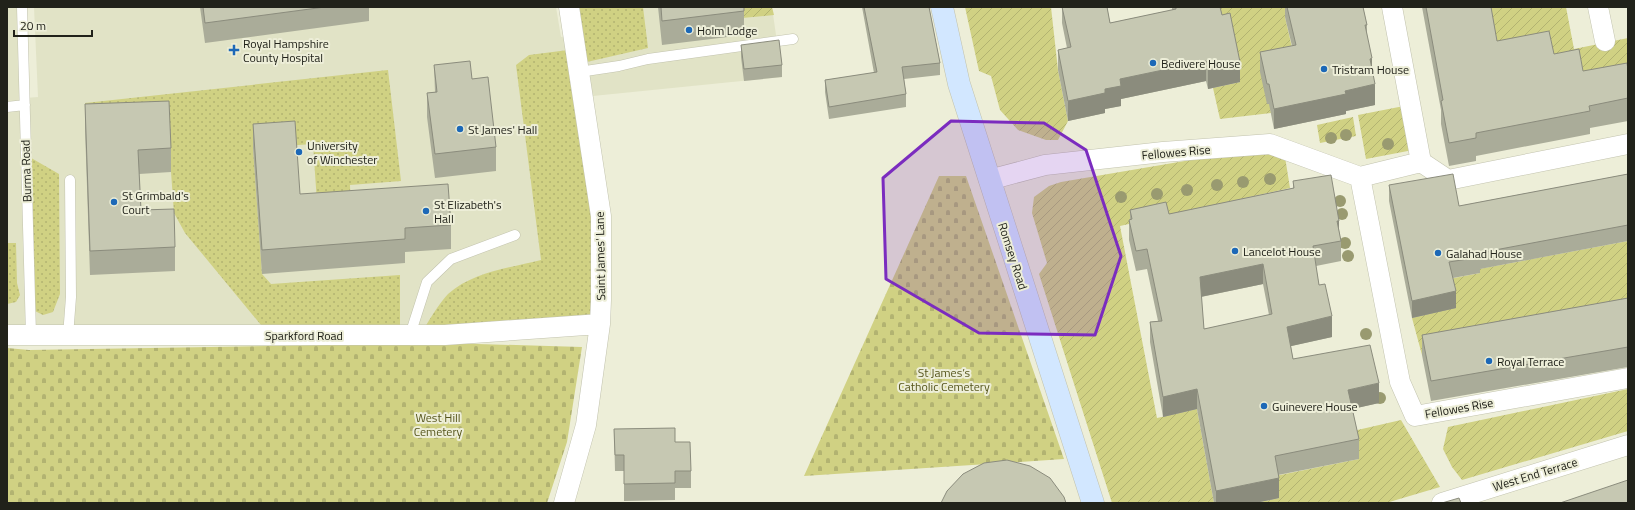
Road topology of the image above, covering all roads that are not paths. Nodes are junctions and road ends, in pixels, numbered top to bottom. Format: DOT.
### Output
graph roads {
  1 [pos="22,7"];
  2 [pos="569,7"];
  3 [pos="942,7"];
  4 [pos="1392,7"];
  5 [pos="1598,7"];
  6 [pos="793,39"];
  7 [pos="1604,42"];
  8 [pos="580,72"];
  9 [pos="25,105"];
  10 [pos="7,107"];
  11 [pos="1628,144"];
  12 [pos="1421,162"];
  13 [pos="1360,177"];
  14 [pos="70,180"];
  15 [pos="989,180"];
  16 [pos="515,235"];
  17 [pos="600,324"];
  18 [pos="7,335"];
  19 [pos="32,335"];
  20 [pos="410,335"];
  21 [pos="68,336"];
  22 [pos="1628,378"];
  23 [pos="1628,445"];
  24 [pos="1467,499"];
  25 [pos="564,503"];
  26 [pos="1094,503"];
  27 [pos="1442,503"];
  1 -- 9 [label="lane, Burma Road"];
  2 -- 8 [label="street, Saint James' Lane"];
  3 -- 15 [label="main road, Romsey Road"];
  4 -- 12 [label="street"];
  5 -- 7 [label="street"];
  6 -- 8 [label="lane"];
  8 -- 17 [label="street, Saint James' Lane"];
  9 -- 10 [label="lane"];
  9 -- 19 [label="lane, Burma Road"];
  11 -- 12 [label="street"];
  12 -- 13 [label="street"];
  13 -- 15 [label="street, Fellowes Rise"];
  13 -- 22 [label="street, Fellowes Rise"];
  14 -- 21 [label="lane"];
  15 -- 26 [label="main road, Romsey Road"];
  16 -- 20 [label="lane"];
  17 -- 20 [label="street, Sparkford Road"];
  17 -- 25 [label="street, Saint James' Lane"];
  18 -- 19 [label="street, Sparkford Road"];
  19 -- 21 [label="street, Sparkford Road"];
  20 -- 21 [label="street, Sparkford Road"];
  23 -- 24 [label="street, West End Terrace"];
  24 -- 27 [label="street, West End Terrace"];
}
